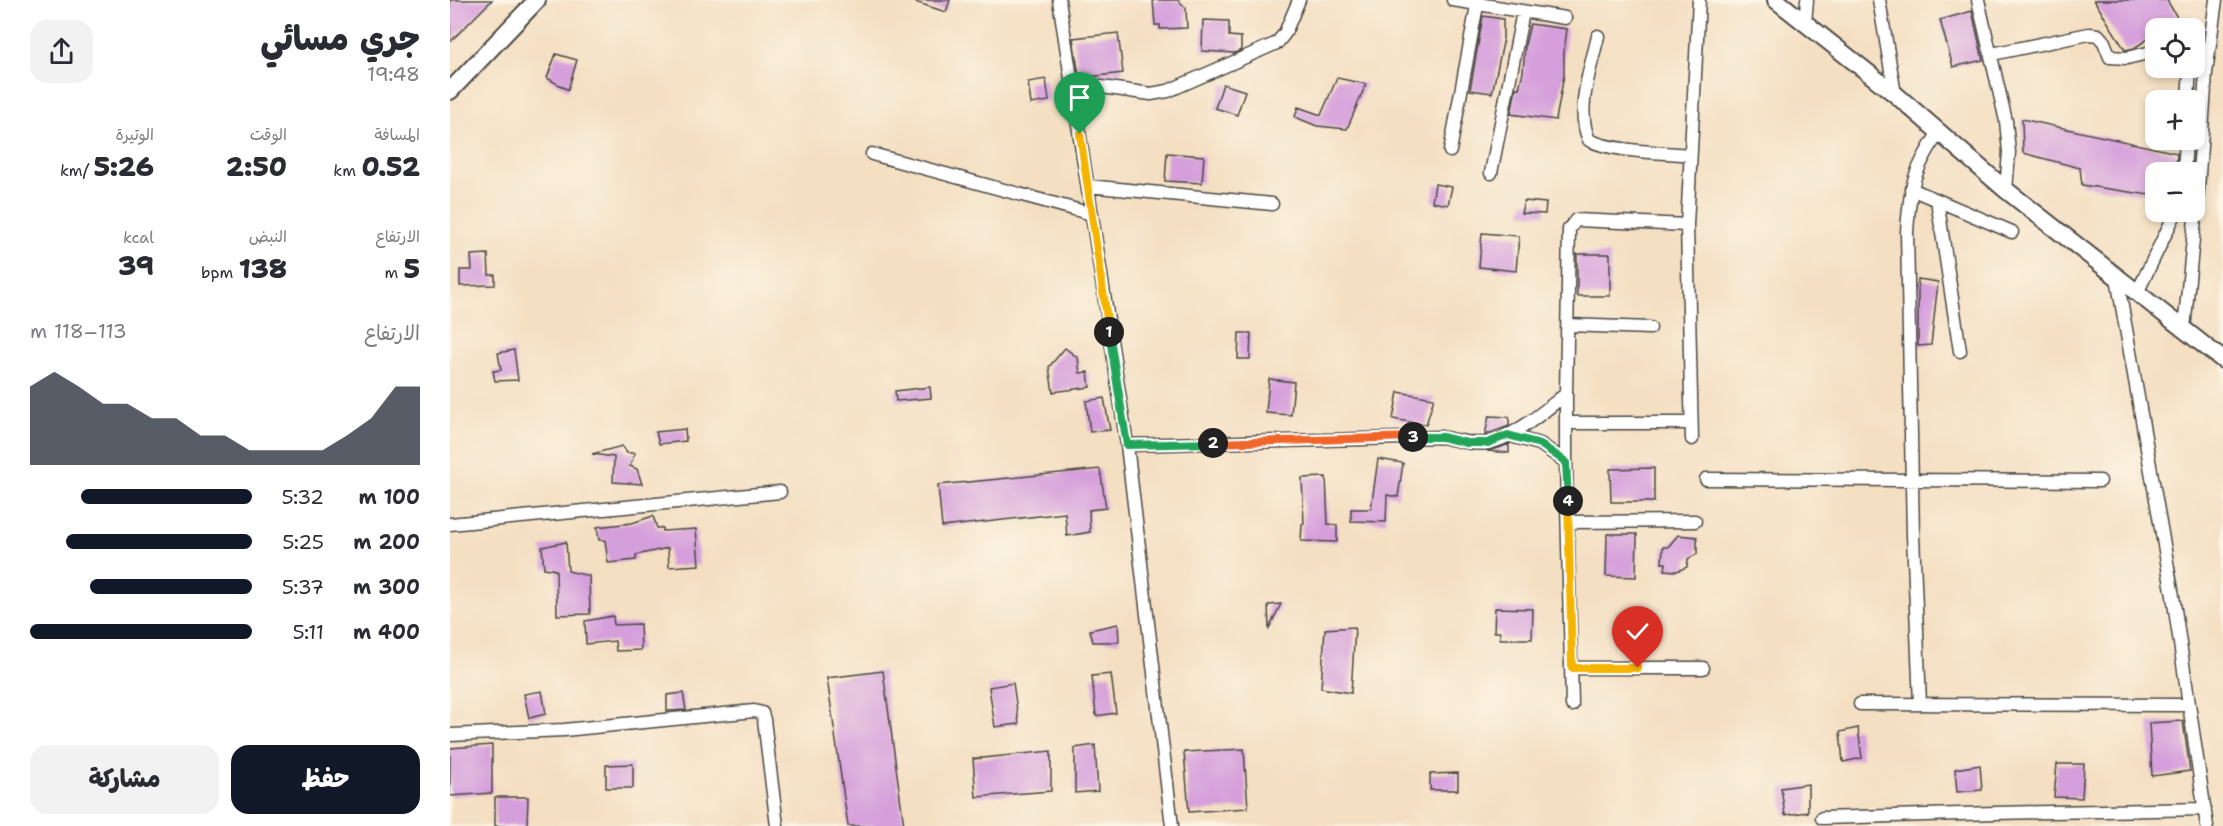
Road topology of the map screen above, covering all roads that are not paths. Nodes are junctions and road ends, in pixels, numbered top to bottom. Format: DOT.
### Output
graph roads {
  1 [pos="537,0"];
  2 [pos="1059,0"];
  3 [pos="1299,0"];
  4 [pos="1453,0"];
  5 [pos="1699,0"];
  6 [pos="1776,0"];
  7 [pos="1807,0"];
  8 [pos="1879,0"];
  9 [pos="1978,0"];
  10 [pos="2216,0"];
  11 [pos="1478,2"];
  12 [pos="1523,12"];
  13 [pos="1565,18"];
  14 [pos="1805,23"];
  15 [pos="1598,36"];
  16 [pos="1992,54"];
  17 [pos="2145,54"];
  18 [pos="1072,83"];
  19 [pos="450,91"];
  20 [pos="1895,94"];
  21 [pos="1939,132"];
  22 [pos="1450,151"];
  23 [pos="872,154"];
  24 [pos="1690,155"];
  25 [pos="1491,173"];
  26 [pos="1088,186"];
  27 [pos="1911,189"];
  28 [pos="2006,190"];
  29 [pos="1937,201"];
  30 [pos="1272,204"];
  31 [pos="1092,214"];
  32 [pos="2171,222"];
  33 [pos="1686,225"];
  34 [pos="2012,232"];
  35 [pos="2117,278"];
  36 [pos="2137,293"];
  37 [pos="1568,326"];
  38 [pos="1650,328"];
  39 [pos="2184,329"];
  40 [pos="1960,351"];
  41 [pos="2223,360"];
  42 [pos="1566,394"];
  43 [pos="1566,423"];
  44 [pos="1691,423"];
  45 [pos="1508,435"];
  46 [pos="1692,439"];
  47 [pos="1127,445"];
  48 [pos="1566,462"];
  49 [pos="1706,479"];
  50 [pos="1912,481"];
  51 [pos="2100,481"];
  52 [pos="780,492"];
  53 [pos="1695,521"];
  54 [pos="1568,522"];
  55 [pos="450,524"];
  56 [pos="1572,668"];
  57 [pos="1703,668"];
  58 [pos="1860,704"];
  59 [pos="1920,704"];
  60 [pos="1572,705"];
  61 [pos="2189,705"];
  62 [pos="450,735"];
  63 [pos="2205,809"];
  64 [pos="1822,818"];
  65 [pos="777,826"];
  66 [pos="1172,826"];
  67 [pos="2207,826"];
  1 -- 19 [label="main road"];
  2 -- 18 [label="street"];
  3 -- 18 [label="street"];
  4 -- 11 [label="street"];
  5 -- 24 [label="street"];
  6 -- 14 [label="main road"];
  7 -- 14 [label="street"];
  8 -- 20 [label="street"];
  9 -- 16 [label="street"];
  10 -- 39 [label="street"];
  11 -- 12 [label="street"];
  11 -- 22 [label="street"];
  12 -- 13 [label="street"];
  12 -- 25 [label="street"];
  14 -- 20 [label="main road"];
  15 -- 24 [label="street"];
  16 -- 17 [label="street"];
  16 -- 28 [label="street"];
  18 -- 26 [label="street"];
  20 -- 21 [label="main road"];
  21 -- 27 [label="street"];
  21 -- 28 [label="main road"];
  23 -- 31 [label="street"];
  24 -- 33 [label="street"];
  26 -- 30 [label="street"];
  26 -- 31 [label="street"];
  27 -- 29 [label="street"];
  27 -- 50 [label="street"];
  28 -- 35 [label="main road"];
  29 -- 34 [label="street"];
  29 -- 40 [label="street"];
  31 -- 47 [label="street"];
  32 -- 36 [label="street"];
  33 -- 37 [label="street"];
  33 -- 44 [label="street"];
  35 -- 36 [label="main road"];
  35 -- 61 [label="street"];
  36 -- 39 [label="main road"];
  37 -- 38 [label="street"];
  37 -- 42 [label="street"];
  39 -- 41 [label="main road"];
  42 -- 43 [label="street"];
  42 -- 45 [label="street"];
  43 -- 44 [label="street"];
  43 -- 48 [label="street"];
  44 -- 46 [label="street"];
  45 -- 47 [label="street"];
  45 -- 48 [label="street"];
  47 -- 66 [label="street"];
  48 -- 54 [label="street"];
  49 -- 50 [label="street"];
  50 -- 51 [label="street"];
  50 -- 59 [label="street"];
  52 -- 55 [label="street"];
  53 -- 54 [label="street"];
  54 -- 56 [label="street"];
  56 -- 57 [label="street"];
  56 -- 60 [label="street"];
  58 -- 59 [label="street"];
  59 -- 61 [label="street"];
  61 -- 63 [label="street"];
  62 -- 65 [label="street"];
  63 -- 64 [label="street"];
  63 -- 67 [label="street"];
}
